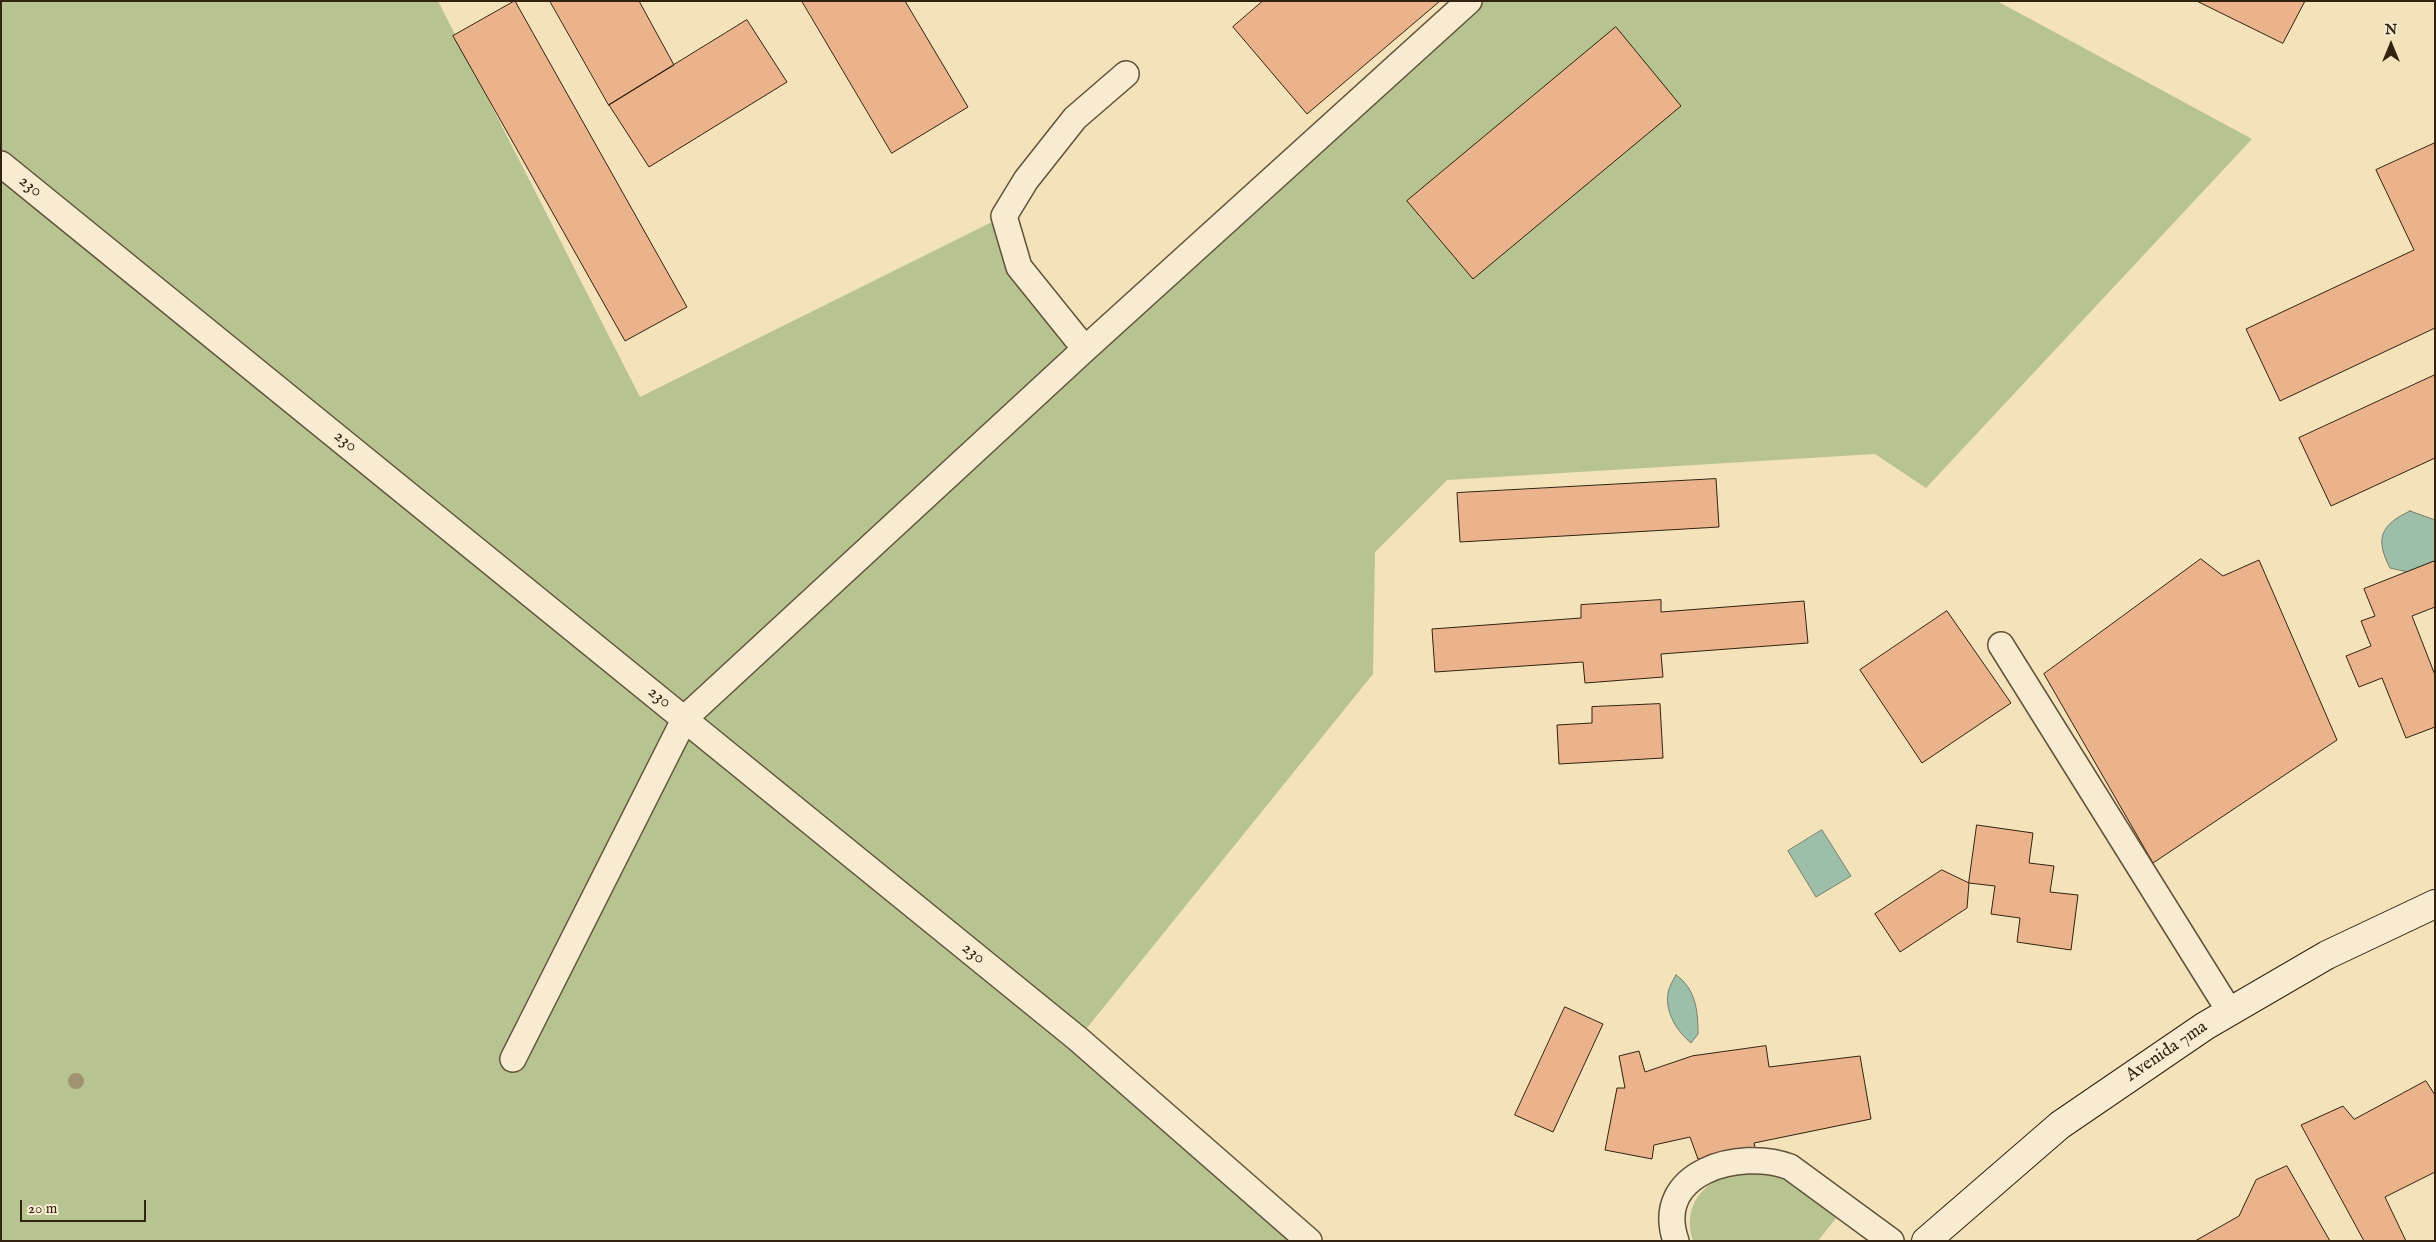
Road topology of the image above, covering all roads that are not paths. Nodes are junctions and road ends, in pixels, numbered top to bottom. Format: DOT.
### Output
graph roads {
  1 [pos="1470,1"];
  2 [pos="1126,74"];
  3 [pos="1,164"];
  4 [pos="1085,349"];
  5 [pos="2001,645"];
  6 [pos="685,718"];
  7 [pos="2435,904"];
  8 [pos="2230,1012"];
  9 [pos="513,1059"];
  10 [pos="1307,1240"];
  11 [pos="1676,1241"];
  12 [pos="1891,1241"];
  13 [pos="1926,1241"];
  1 -- 4 [label="lane"];
  2 -- 4 [label="lane"];
  3 -- 6 [label="lane, 230"];
  4 -- 6 [label="lane"];
  5 -- 8 [label="lane"];
  6 -- 9 [label="lane"];
  6 -- 10 [label="lane, 230"];
  7 -- 8 [label="main road, Avenida 7ma"];
  8 -- 13 [label="main road, Avenida 7ma"];
  11 -- 12 [label="lane"];
}
